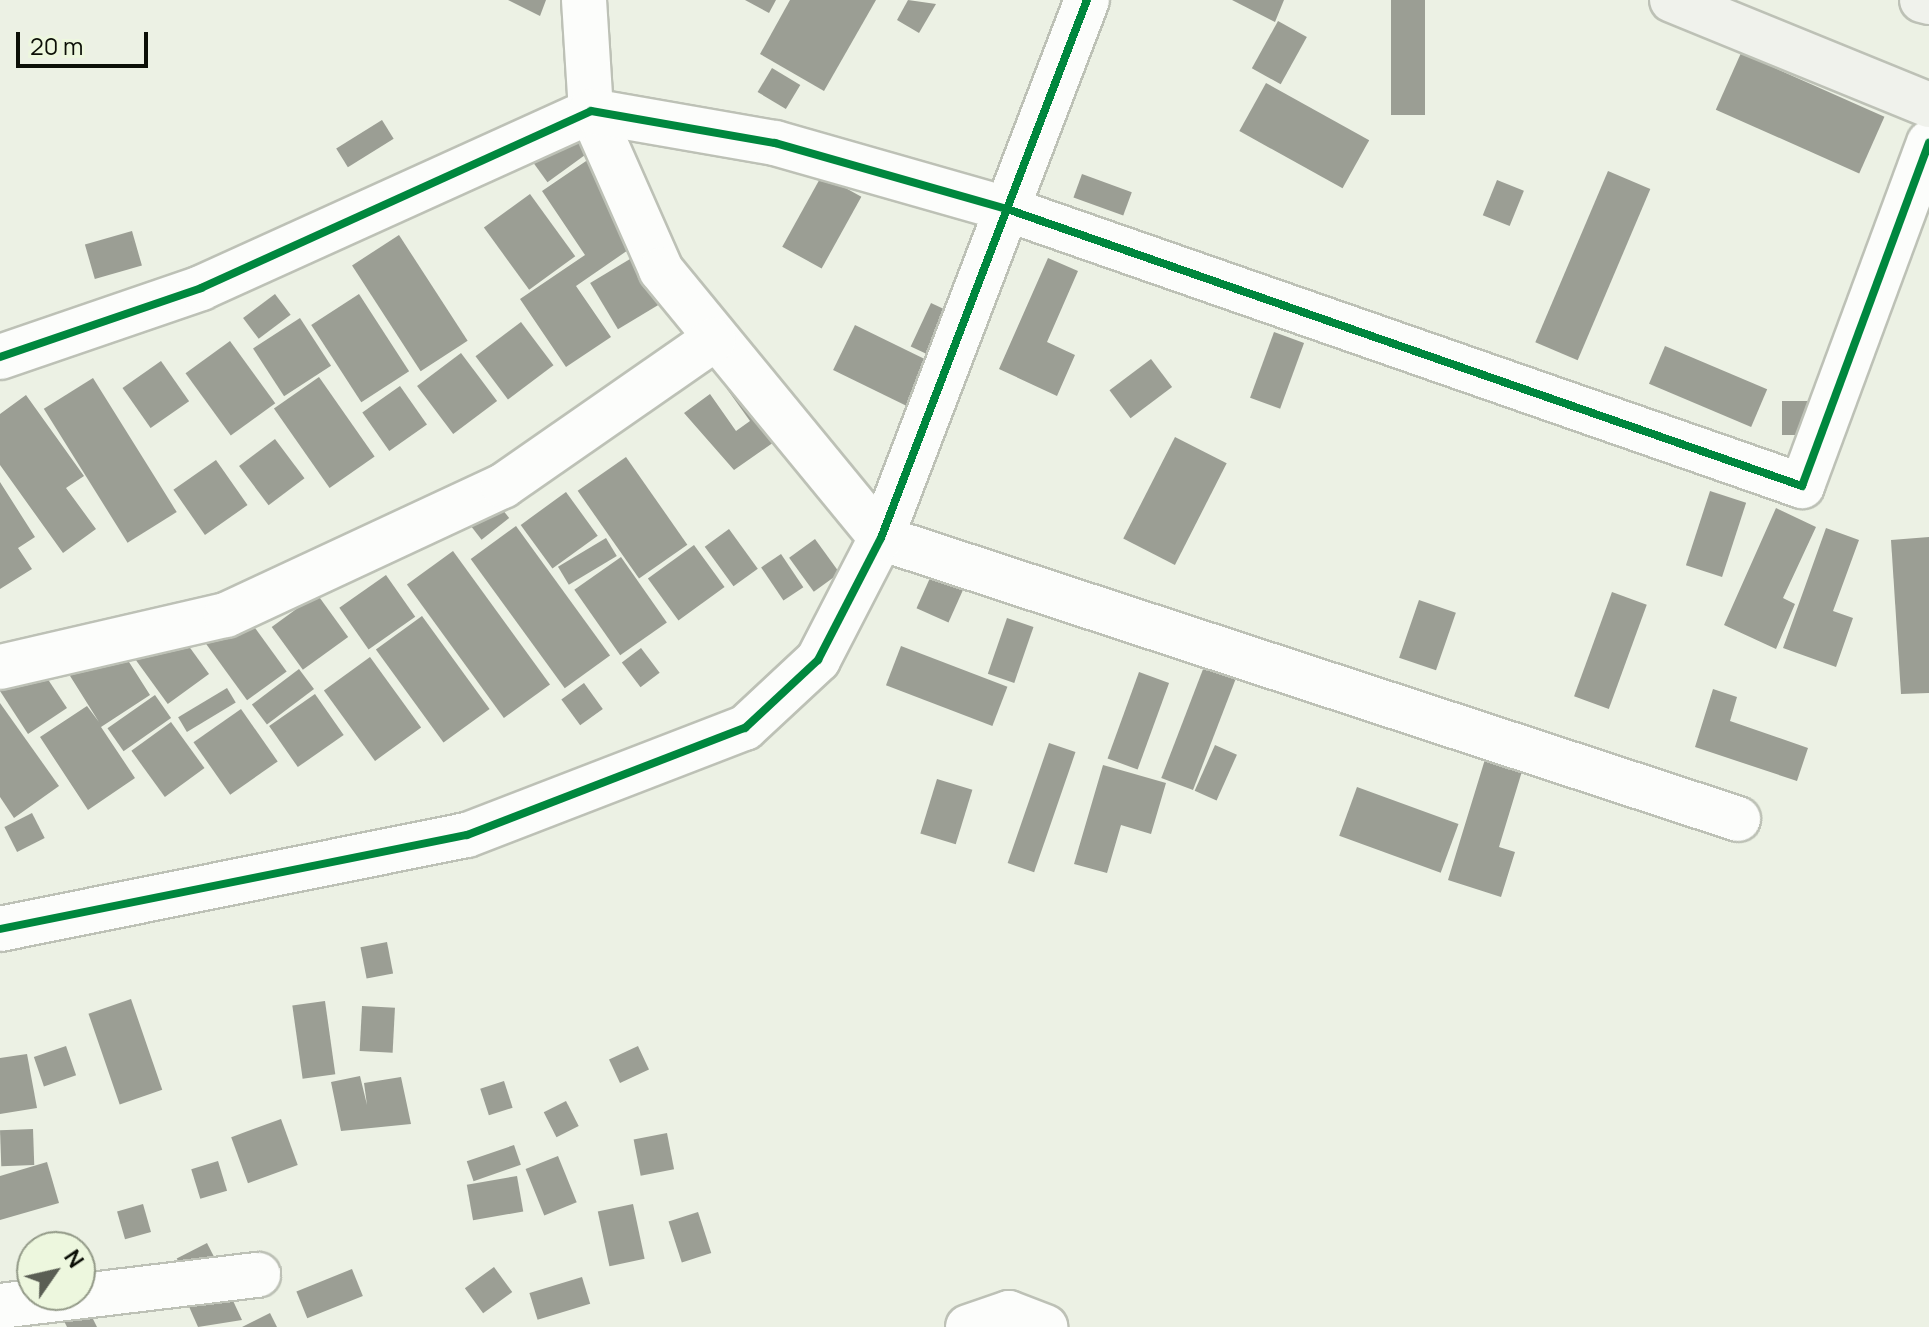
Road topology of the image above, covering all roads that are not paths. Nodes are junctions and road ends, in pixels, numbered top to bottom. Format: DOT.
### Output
graph roads {
  1 [pos="584,0"];
  2 [pos="1087,0"];
  3 [pos="1672,0"];
  4 [pos="1922,0"];
  5 [pos="1929,2"];
  6 [pos="1929,105"];
  7 [pos="591,111"];
  8 [pos="1929,143"];
  9 [pos="1007,209"];
  10 [pos="713,340"];
  11 [pos="0,357"];
  12 [pos="881,538"];
  13 [pos="0,667"];
  14 [pos="1738,819"];
  15 [pos="0,929"];
  16 [pos="258,1275"];
  17 [pos="0,1306"];
  18 [pos="968,1327"];
  19 [pos="1045,1327"];
  1 -- 7 [label="street"];
  2 -- 9 [label="street"];
  3 -- 6 [label="main road"];
  4 -- 5 [label="main road"];
  7 -- 9 [label="street"];
  7 -- 10 [label="street"];
  7 -- 11 [label="street"];
  8 -- 9 [label="street"];
  9 -- 12 [label="street"];
  10 -- 12 [label="street"];
  10 -- 13 [label="street"];
  12 -- 14 [label="street"];
  12 -- 15 [label="street"];
  16 -- 17 [label="street"];
  18 -- 19 [label="street"];
}
